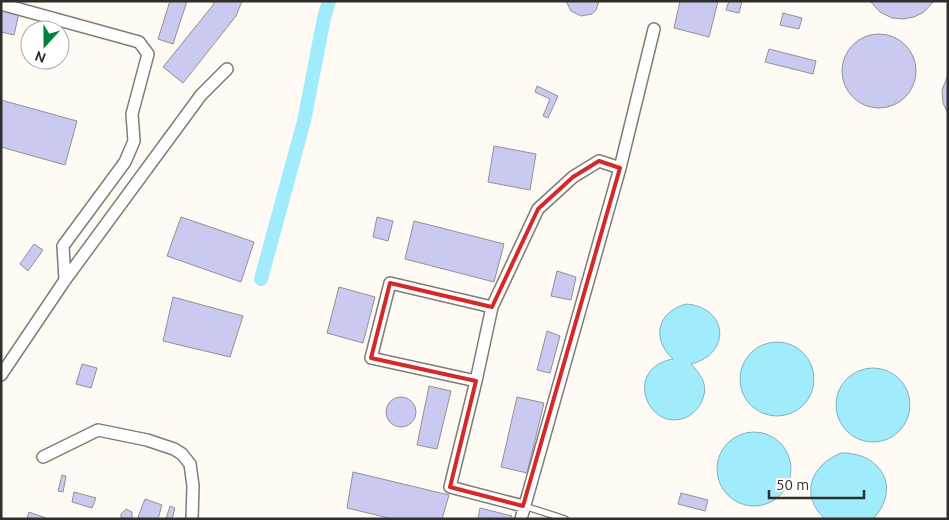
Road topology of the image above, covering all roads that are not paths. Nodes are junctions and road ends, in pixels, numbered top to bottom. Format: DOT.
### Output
graph roads {
  1 [pos="1,4"];
  2 [pos="654,29"];
  3 [pos="227,69"];
  4 [pos="620,168"];
  5 [pos="65,280"];
  6 [pos="492,307"];
  7 [pos="1,374"];
  8 [pos="476,381"];
  9 [pos="43,457"];
  10 [pos="523,506"];
  11 [pos="192,519"];
  12 [pos="520,519"];
  13 [pos="565,519"];
  1 -- 5 [label="street"];
  2 -- 4 [label="street"];
  3 -- 5 [label="street"];
  4 -- 6 [label="street"];
  4 -- 10 [label="street"];
  5 -- 7 [label="street"];
  6 -- 8 [label="street"];
  6 -- 8 [label="street"];
  8 -- 10 [label="street"];
  9 -- 11 [label="street"];
  10 -- 12 [label="street"];
  10 -- 13 [label="lane"];
}
